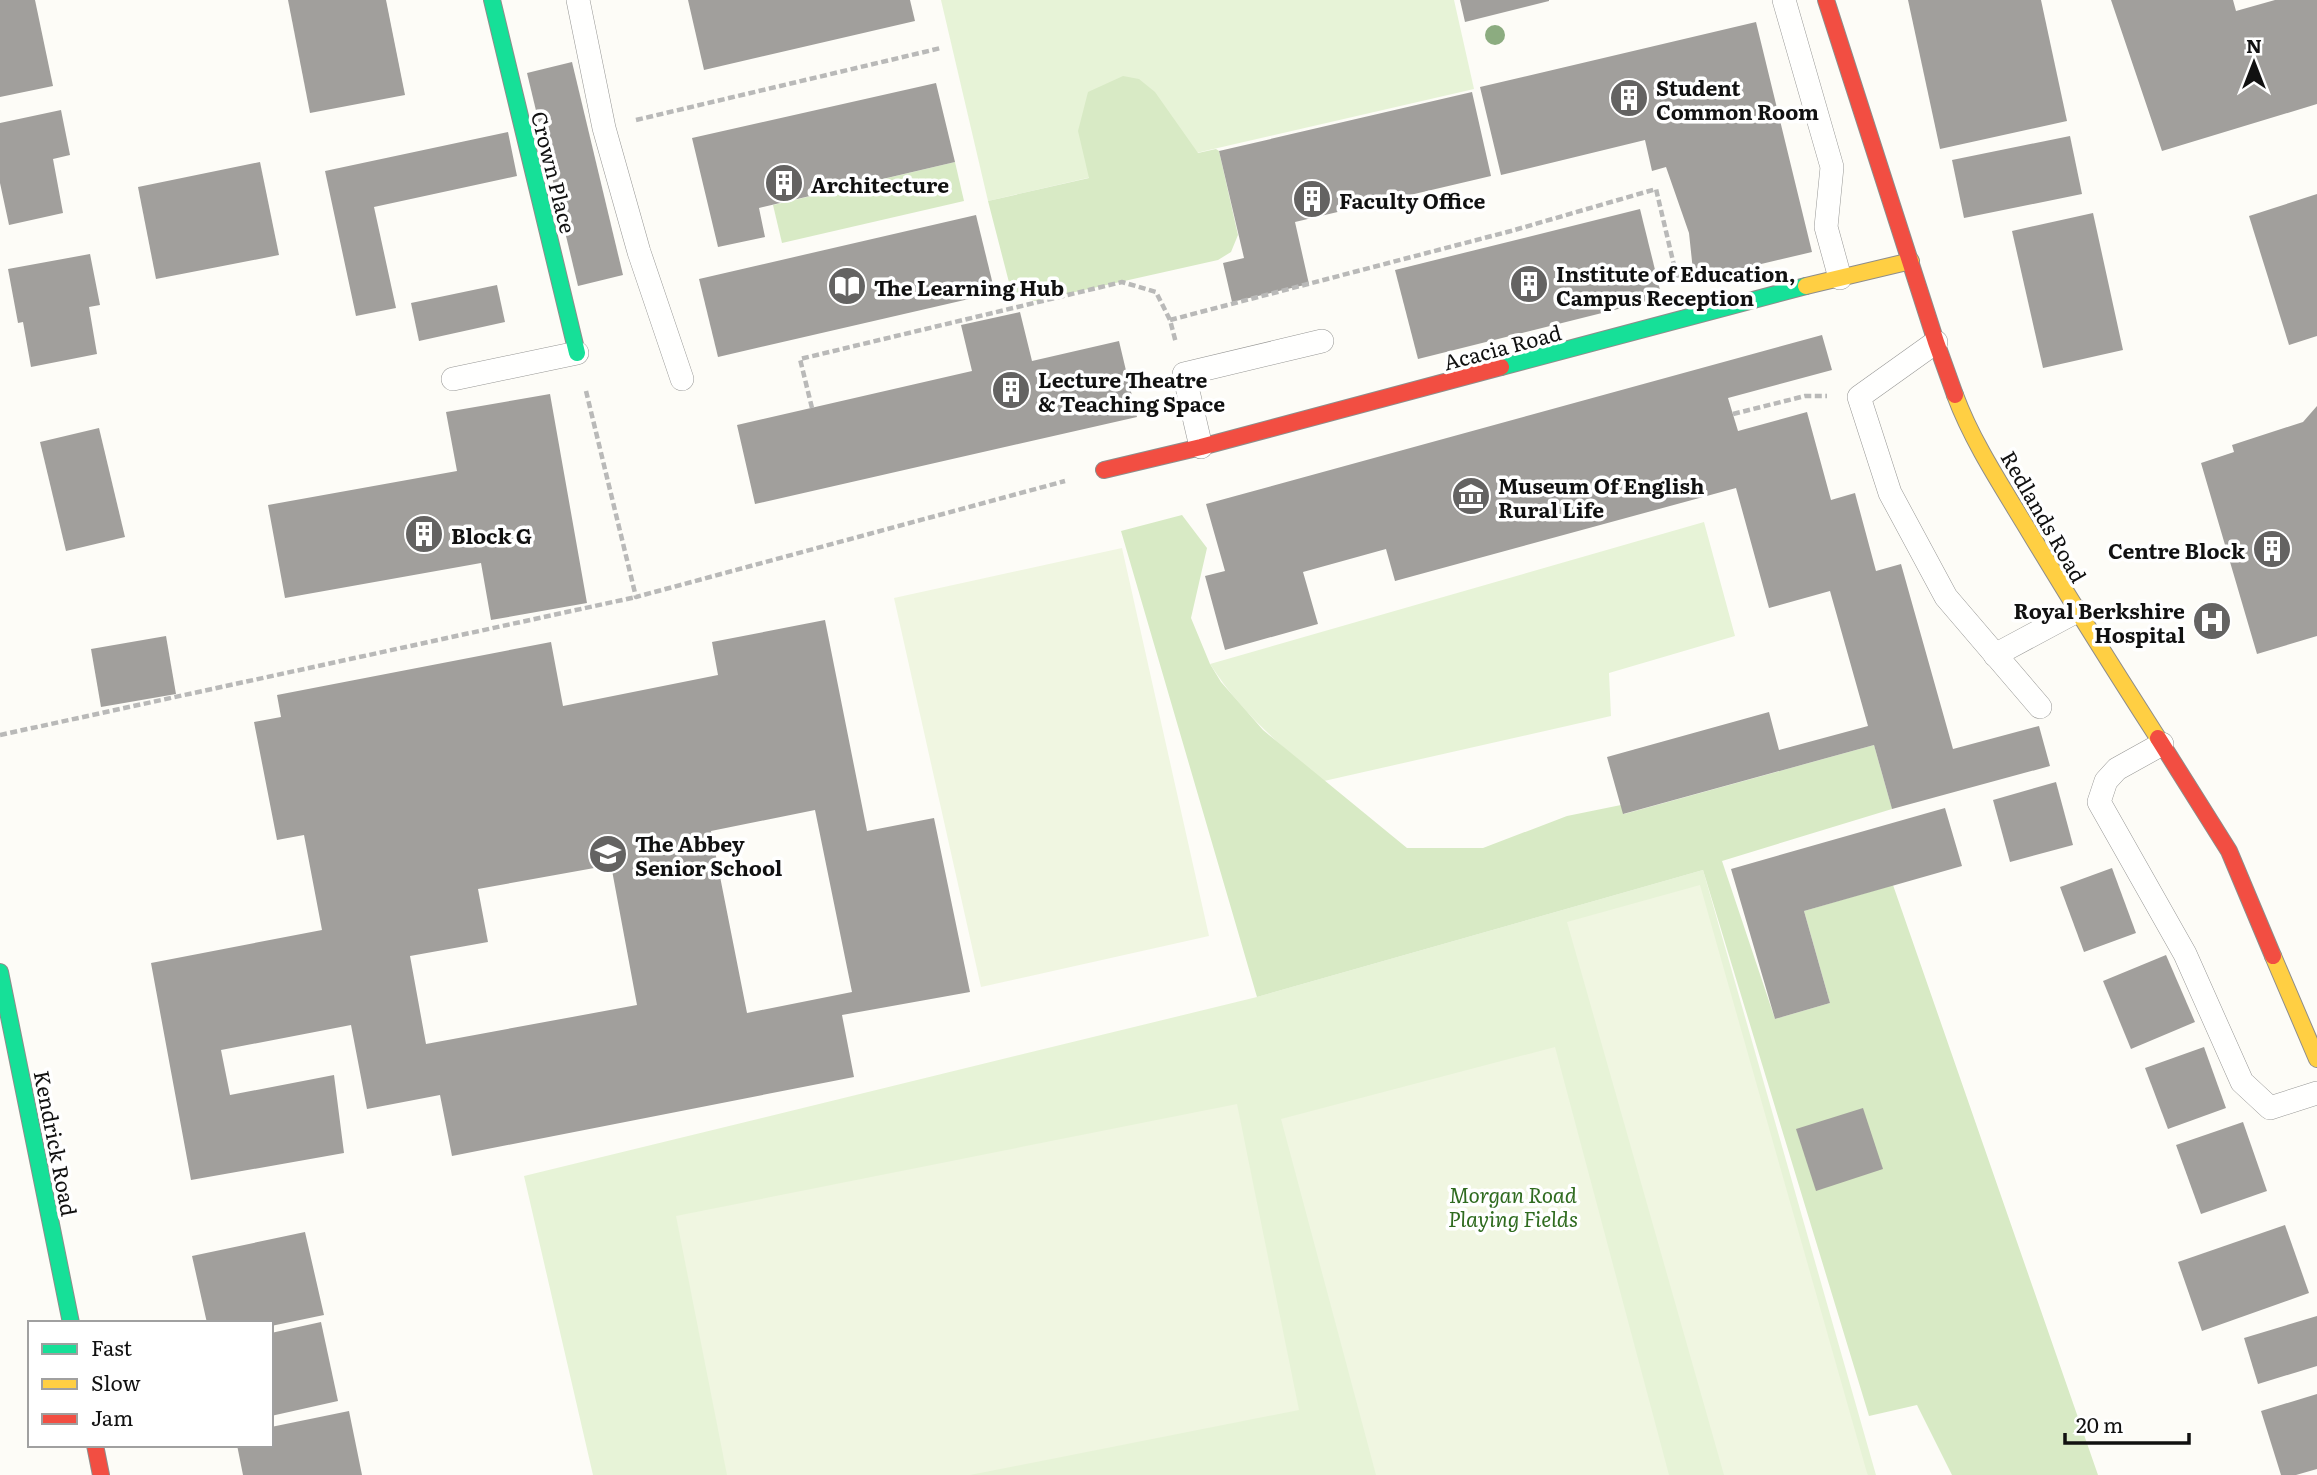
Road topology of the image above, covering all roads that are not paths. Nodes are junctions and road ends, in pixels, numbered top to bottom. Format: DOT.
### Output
graph roads {
  1 [pos="492,0"];
  2 [pos="578,0"];
  3 [pos="1784,0"];
  4 [pos="1826,0"];
  5 [pos="1911,261"];
  6 [pos="1840,278"];
  7 [pos="1322,341"];
  8 [pos="1936,342"];
  9 [pos="577,353"];
  10 [pos="453,379"];
  11 [pos="682,379"];
  12 [pos="1201,447"];
  13 [pos="1104,470"];
  14 [pos="2077,611"];
  15 [pos="1995,655"];
  16 [pos="2040,706"];
  17 [pos="2162,744"];
  18 [pos="0,972"];
  19 [pos="7,1032"];
  20 [pos="2317,1059"];
  21 [pos="2317,1093"];
  22 [pos="71,1321"];
  23 [pos="95,1447"];
  24 [pos="101,1475"];
  1 -- 9 [label="street, Crown Place"];
  2 -- 11 [label="lane"];
  3 -- 6 [label="lane"];
  4 -- 5 [label="street, Redlands Road"];
  5 -- 6 [label="street, Acacia Road"];
  5 -- 8 [label="street, Redlands Road"];
  6 -- 12 [label="street, Acacia Road"];
  7 -- 12 [label="lane"];
  8 -- 14 [label="street, Redlands Road"];
  8 -- 15 [label="lane"];
  9 -- 10 [label="lane"];
  12 -- 13 [label="street, Acacia Road"];
  14 -- 15 [label="lane"];
  14 -- 17 [label="street, Redlands Road"];
  15 -- 16 [label="lane"];
  17 -- 20 [label="street, Redlands Road"];
  17 -- 21 [label="lane"];
  18 -- 19 [label="street, Kendrick Road"];
  19 -- 22 [label="street, Kendrick Road"];
  23 -- 24 [label="street"];
}
